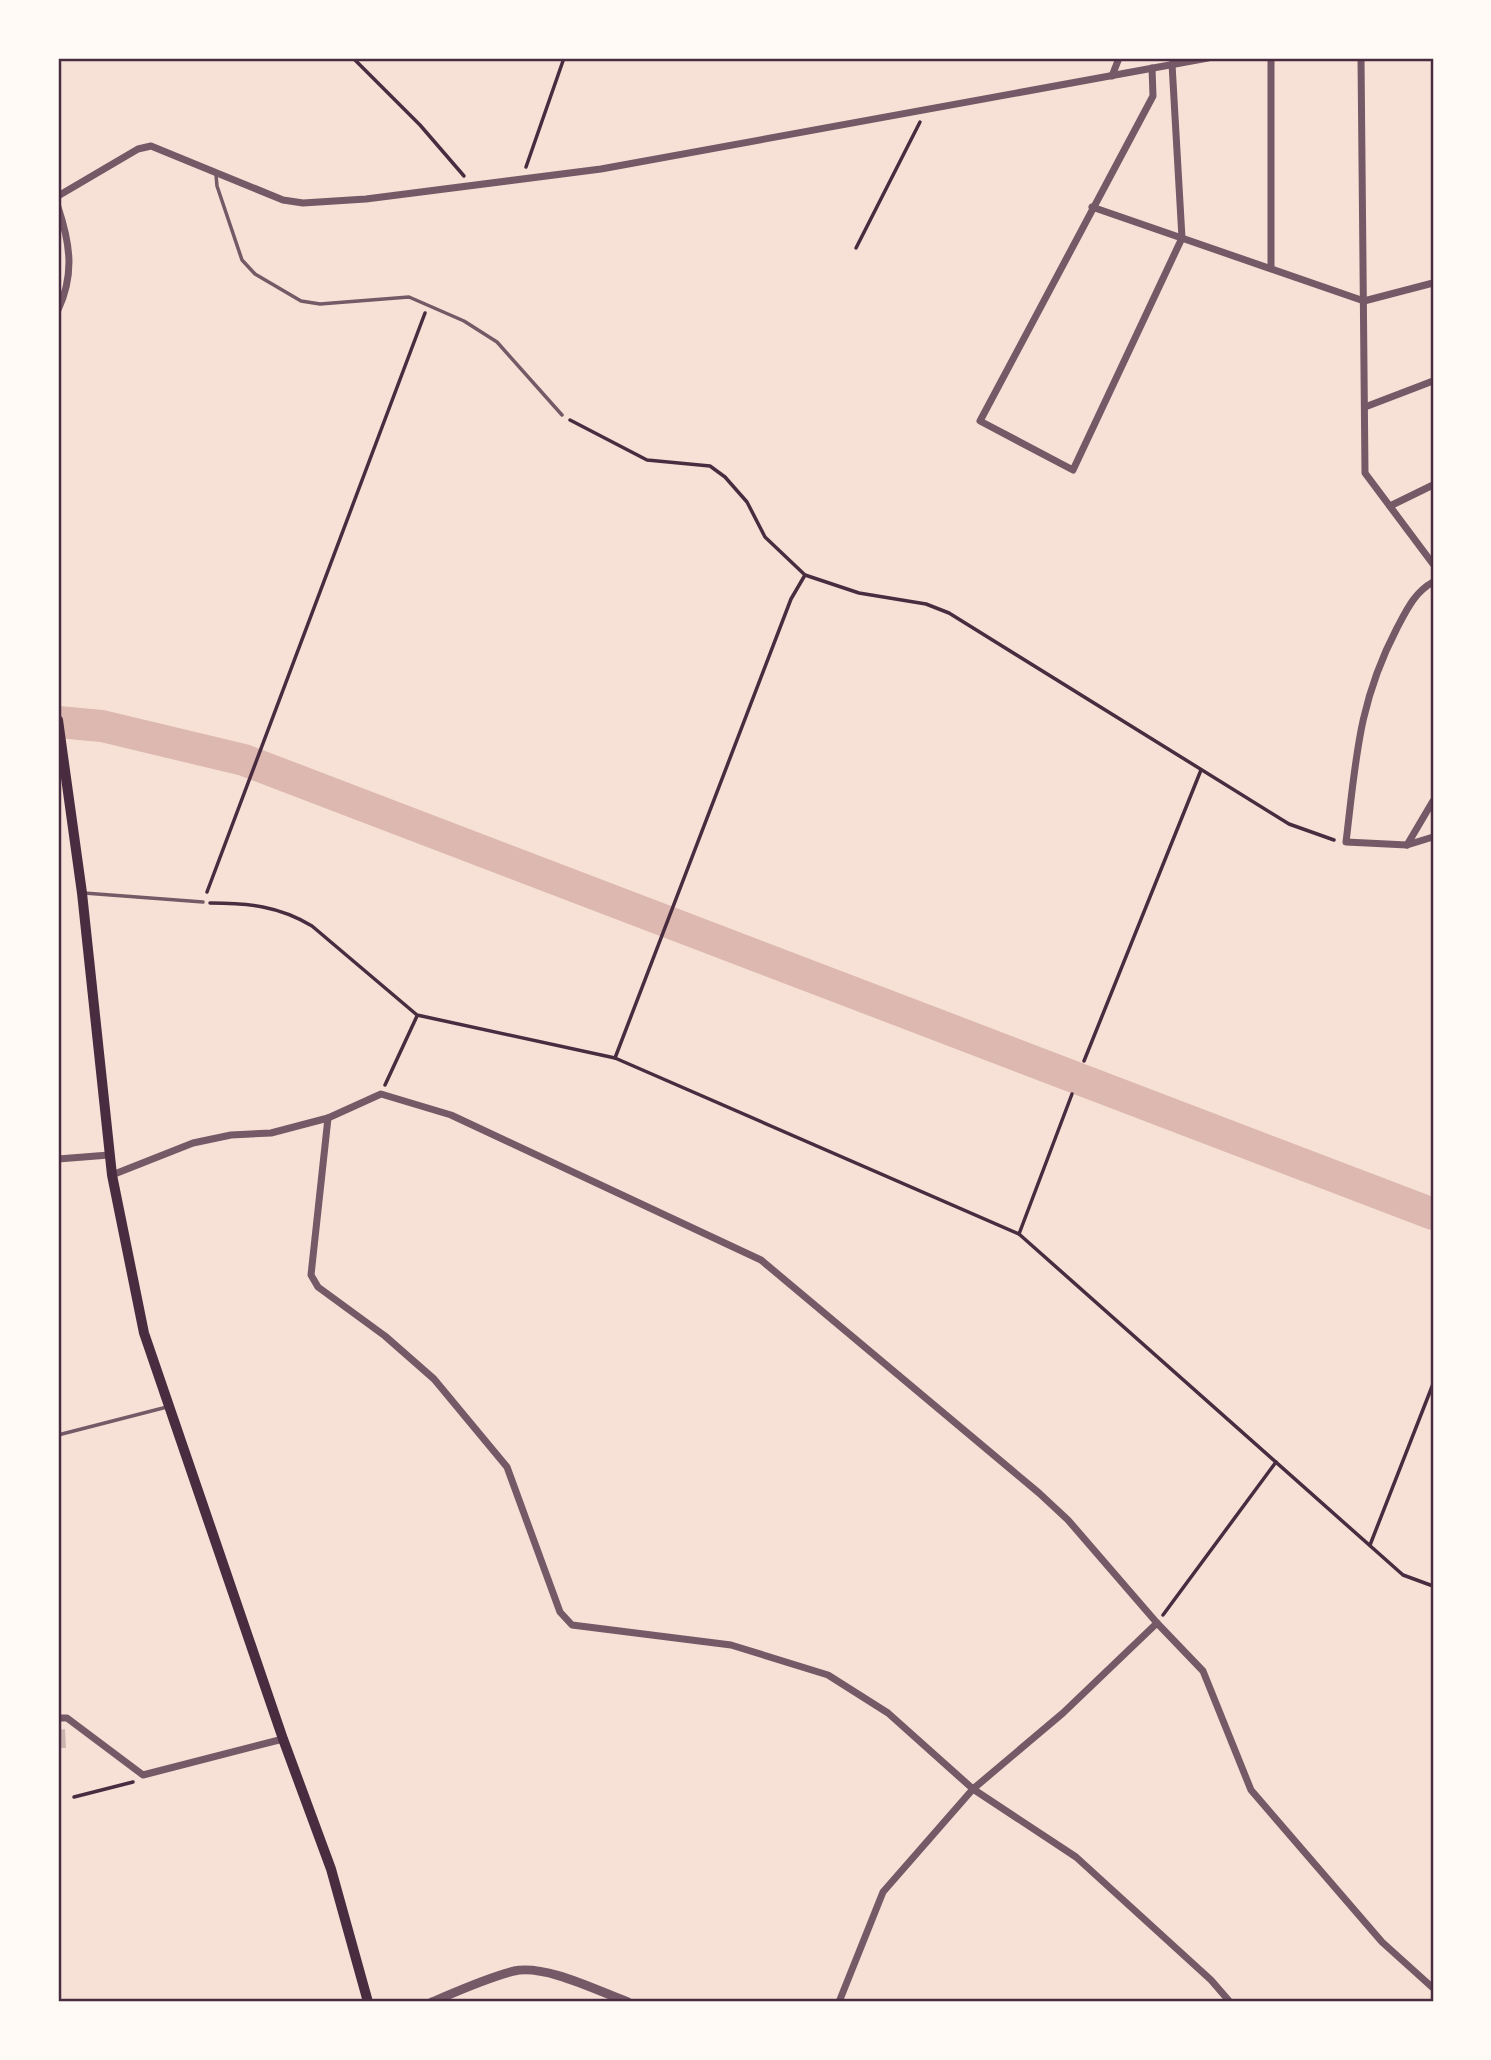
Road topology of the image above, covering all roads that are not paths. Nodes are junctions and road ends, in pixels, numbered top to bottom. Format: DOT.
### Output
graph roads {
  1 [pos="1119,58"];
  2 [pos="1208,58"];
  3 [pos="1271,58"];
  4 [pos="1361,58"];
  5 [pos="1172,64"];
  6 [pos="1152,68"];
  7 [pos="1112,76"];
  8 [pos="216,175"];
  9 [pos="58,196"];
  10 [pos="58,207"];
  11 [pos="1092,207"];
  12 [pos="1182,238"];
  13 [pos="1271,266"];
  14 [pos="1433,283"];
  15 [pos="1364,300"];
  16 [pos="58,310"];
  17 [pos="1433,381"];
  18 [pos="1365,407"];
  19 [pos="562,415"];
  20 [pos="1433,485"];
  21 [pos="1390,506"];
  22 [pos="1433,564"];
  23 [pos="1433,582"];
  24 [pos="58,723"];
  25 [pos="1433,801"];
  26 [pos="1433,837"];
  27 [pos="1407,845"];
  28 [pos="82,893"];
  29 [pos="203,902"];
  30 [pos="328,1118"];
  31 [pos="109,1155"];
  32 [pos="58,1159"];
  33 [pos="112,1175"];
  34 [pos="169,1406"];
  35 [pos="58,1436"];
  36 [pos="1157,1623"];
  37 [pos="58,1718"];
  38 [pos="283,1739"];
  39 [pos="973,1789"];
  40 [pos="1433,1988"];
  41 [pos="368,2002"];
  42 [pos="432,2002"];
  43 [pos="628,2002"];
  44 [pos="839,2002"];
  45 [pos="1230,2002"];
  1 -- 7 [label="street"];
  2 -- 5 [label="street"];
  3 -- 13 [label="street"];
  4 -- 15 [label="street"];
  5 -- 6 [label="street"];
  5 -- 12 [label="street"];
  6 -- 7 [label="street"];
  6 -- 11 [label="street"];
  7 -- 8 [label="street"];
  8 -- 9 [label="street"];
  8 -- 19 [label="lane"];
  10 -- 16 [label="street"];
  11 -- 12 [label="street"];
  11 -- 12 [label="street"];
  12 -- 13 [label="street"];
  13 -- 15 [label="street"];
  14 -- 15 [label="street"];
  15 -- 18 [label="street"];
  17 -- 18 [label="street"];
  18 -- 21 [label="street"];
  20 -- 21 [label="street"];
  21 -- 22 [label="street"];
  23 -- 27 [label="street"];
  24 -- 28 [label="main road"];
  25 -- 27 [label="street"];
  26 -- 27 [label="street"];
  28 -- 29 [label="lane"];
  28 -- 31 [label="main road"];
  30 -- 33 [label="street"];
  30 -- 36 [label="street"];
  30 -- 39 [label="street"];
  31 -- 32 [label="street"];
  31 -- 33 [label="main road"];
  33 -- 34 [label="main road"];
  34 -- 35 [label="lane"];
  34 -- 38 [label="main road"];
  36 -- 39 [label="street"];
  36 -- 40 [label="street"];
  37 -- 38 [label="street"];
  38 -- 41 [label="main road"];
  39 -- 44 [label="street"];
  39 -- 45 [label="street"];
  42 -- 43 [label="street"];
}
